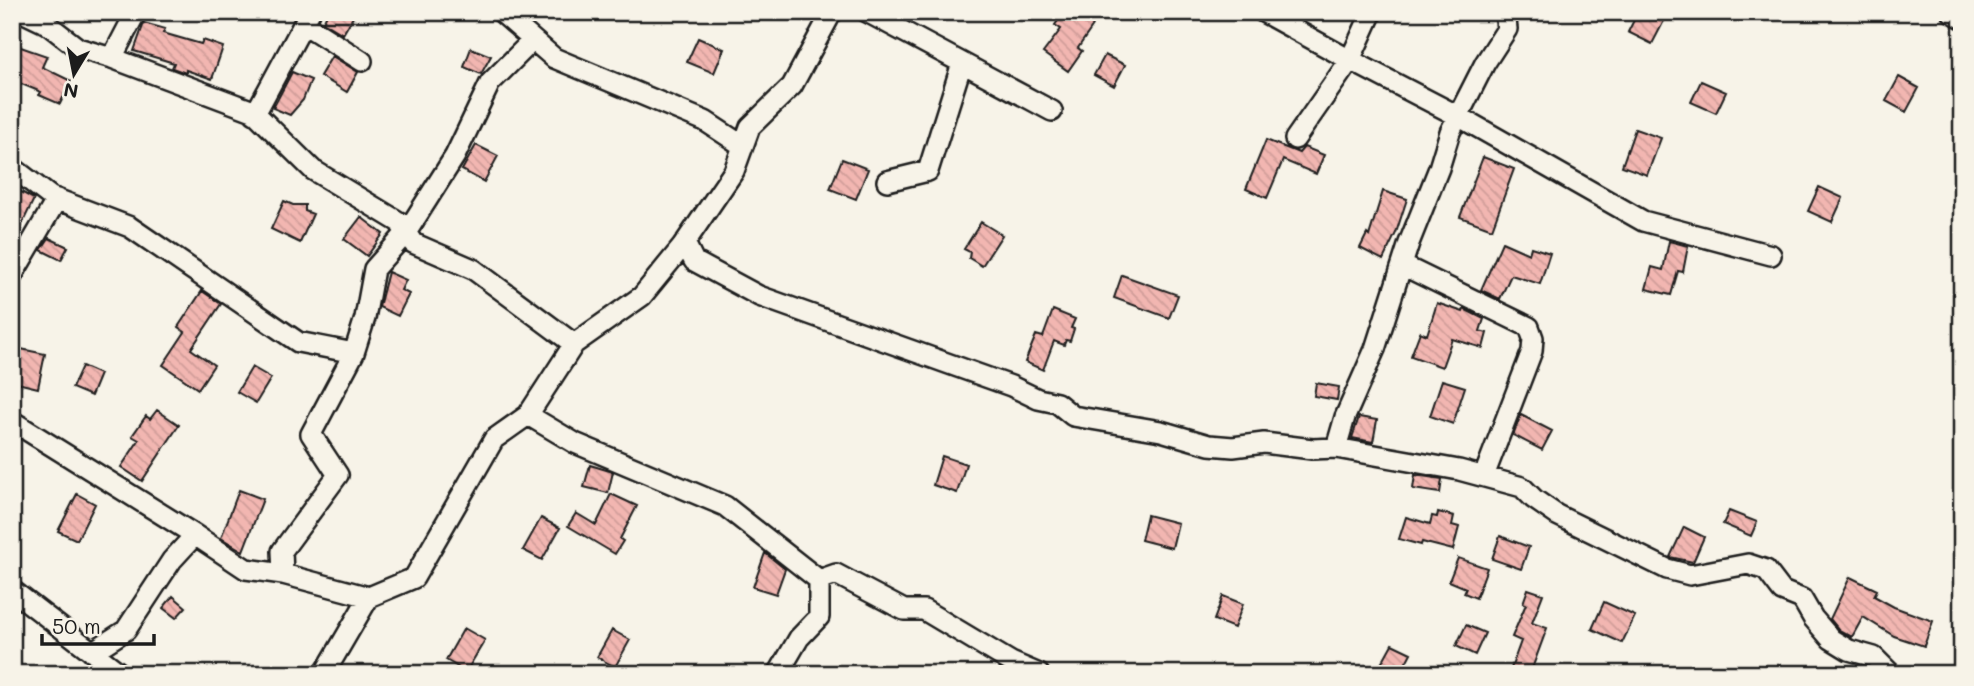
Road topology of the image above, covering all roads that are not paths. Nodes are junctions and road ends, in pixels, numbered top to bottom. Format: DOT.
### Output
graph roads {
  1 [pos="22,12"];
  2 [pos="136,12"];
  3 [pos="501,12"];
  4 [pos="832,12"];
  5 [pos="867,12"];
  6 [pos="1263,12"];
  7 [pos="1372,12"];
  8 [pos="1505,12"];
  9 [pos="1952,12"];
  10 [pos="307,18"];
  11 [pos="1962,18"];
  12 [pos="533,40"];
  13 [pos="112,58"];
  14 [pos="1350,60"];
  15 [pos="362,61"];
  16 [pos="961,63"];
  17 [pos="1052,111"];
  18 [pos="255,114"];
  19 [pos="1458,117"];
  20 [pos="1295,139"];
  21 [pos="743,146"];
  22 [pos="12,167"];
  23 [pos="887,181"];
  24 [pos="57,199"];
  25 [pos="406,233"];
  26 [pos="685,243"];
  27 [pos="1771,255"];
  28 [pos="1402,265"];
  29 [pos="12,276"];
  30 [pos="574,344"];
  31 [pos="354,353"];
  32 [pos="528,415"];
  33 [pos="12,421"];
  34 [pos="1336,447"];
  35 [pos="1484,476"];
  36 [pos="195,535"];
  37 [pos="283,574"];
  38 [pos="819,580"];
  39 [pos="12,590"];
  40 [pos="369,597"];
  41 [pos="92,652"];
  42 [pos="121,674"];
  43 [pos="324,674"];
  44 [pos="778,674"];
  45 [pos="1039,674"];
  46 [pos="1892,674"];
  1 -- 13 [label="street"];
  2 -- 13 [label="street"];
  3 -- 12 [label="street"];
  4 -- 21 [label="street"];
  5 -- 16 [label="street"];
  6 -- 14 [label="street"];
  7 -- 14 [label="street"];
  8 -- 19 [label="street"];
  9 -- 11 [label="street"];
  10 -- 15 [label="street"];
  10 -- 18 [label="street"];
  12 -- 21 [label="street"];
  12 -- 25 [label="street"];
  13 -- 18 [label="street"];
  14 -- 19 [label="street"];
  14 -- 20 [label="street"];
  16 -- 17 [label="street"];
  16 -- 23 [label="street"];
  18 -- 25 [label="street"];
  19 -- 27 [label="street"];
  19 -- 28 [label="street"];
  21 -- 26 [label="street"];
  22 -- 24 [label="street"];
  24 -- 29 [label="street"];
  24 -- 31 [label="street"];
  25 -- 30 [label="street"];
  25 -- 31 [label="street"];
  26 -- 30 [label="street"];
  26 -- 34 [label="street"];
  28 -- 34 [label="street"];
  28 -- 35 [label="street"];
  30 -- 32 [label="street"];
  31 -- 37 [label="street"];
  32 -- 38 [label="street"];
  32 -- 40 [label="street"];
  33 -- 36 [label="street"];
  34 -- 35 [label="street"];
  35 -- 46 [label="street"];
  36 -- 37 [label="street"];
  36 -- 41 [label="street"];
  37 -- 40 [label="street"];
  38 -- 44 [label="street"];
  38 -- 45 [label="street"];
  39 -- 41 [label="street"];
  40 -- 43 [label="street"];
  41 -- 42 [label="street"];
}
